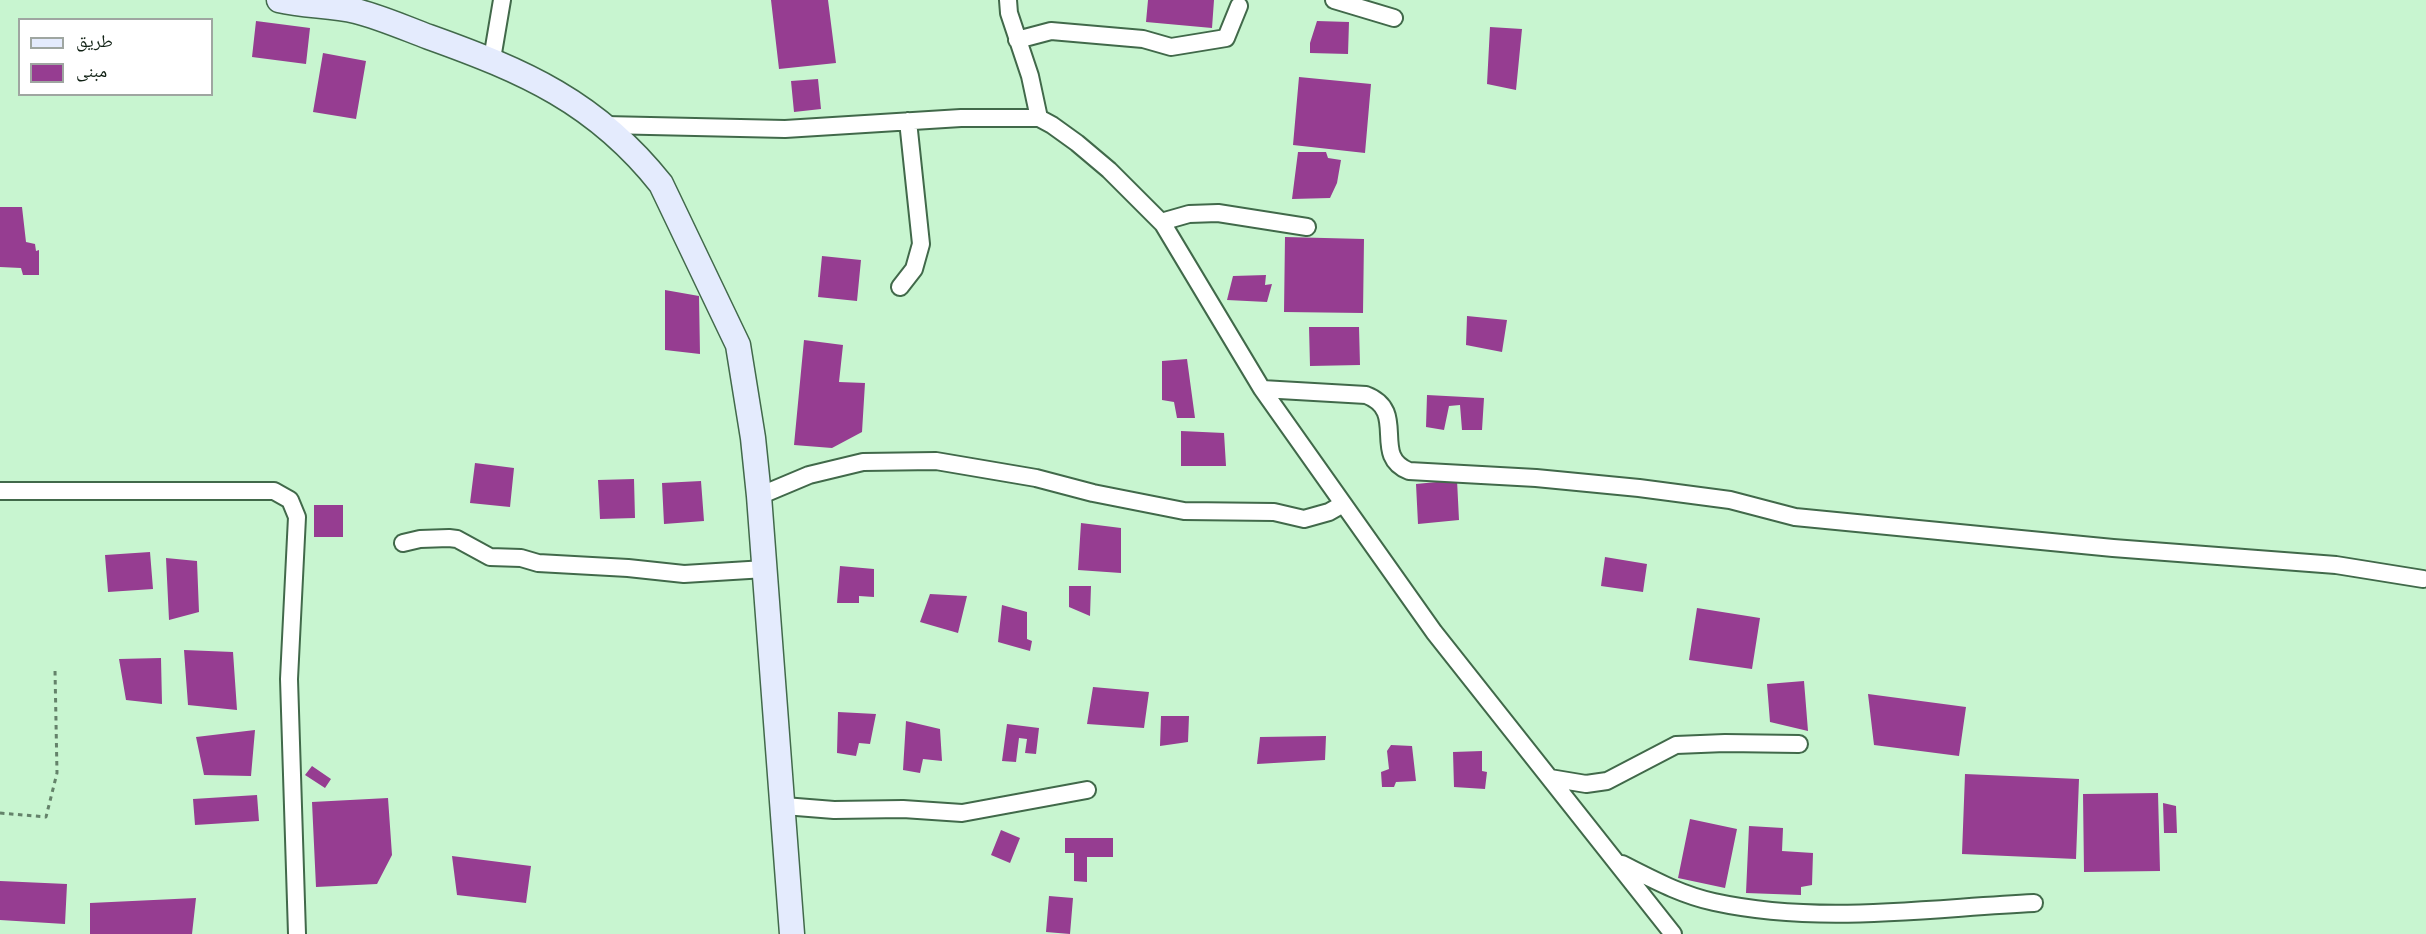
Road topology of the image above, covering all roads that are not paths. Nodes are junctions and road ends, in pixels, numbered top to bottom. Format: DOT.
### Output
graph roads {
  1 [pos="279,0"];
  2 [pos="502,0"];
  3 [pos="1008,0"];
  4 [pos="1334,0"];
  5 [pos="350,5"];
  6 [pos="1239,6"];
  7 [pos="1394,18"];
  8 [pos="1017,40"];
  9 [pos="492,59"];
  10 [pos="1039,118"];
  11 [pos="908,121"];
  12 [pos="605,125"];
  13 [pos="1161,222"];
  14 [pos="1307,227"];
  15 [pos="900,287"];
  16 [pos="1262,389"];
  17 [pos="0,491"];
  18 [pos="759,496"];
  19 [pos="1343,504"];
  20 [pos="404,543"];
  21 [pos="765,569"];
  22 [pos="2423,579"];
  23 [pos="1799,744"];
  24 [pos="1550,778"];
  25 [pos="1087,790"];
  26 [pos="784,806"];
  27 [pos="1616,860"];
  28 [pos="2034,903"];
  29 [pos="297,934"];
  30 [pos="792,934"];
  31 [pos="1673,934"];
  1 -- 5 [label="street"];
  2 -- 9 [label="street"];
  3 -- 8 [label="street"];
  4 -- 7 [label="street"];
  5 -- 9 [label="street"];
  6 -- 8 [label="street"];
  8 -- 10 [label="street"];
  9 -- 12 [label="street"];
  10 -- 11 [label="street"];
  10 -- 13 [label="street"];
  11 -- 12 [label="street"];
  11 -- 15 [label="street"];
  12 -- 18 [label="street"];
  13 -- 14 [label="street"];
  13 -- 16 [label="street"];
  16 -- 19 [label="street"];
  16 -- 22 [label="street"];
  17 -- 29 [label="street"];
  18 -- 19 [label="street"];
  18 -- 21 [label="street"];
  19 -- 24 [label="street"];
  20 -- 21 [label="street"];
  21 -- 26 [label="street"];
  23 -- 24 [label="street"];
  24 -- 27 [label="street"];
  25 -- 26 [label="street"];
  26 -- 30 [label="street"];
  27 -- 28 [label="street"];
  27 -- 31 [label="street"];
}
